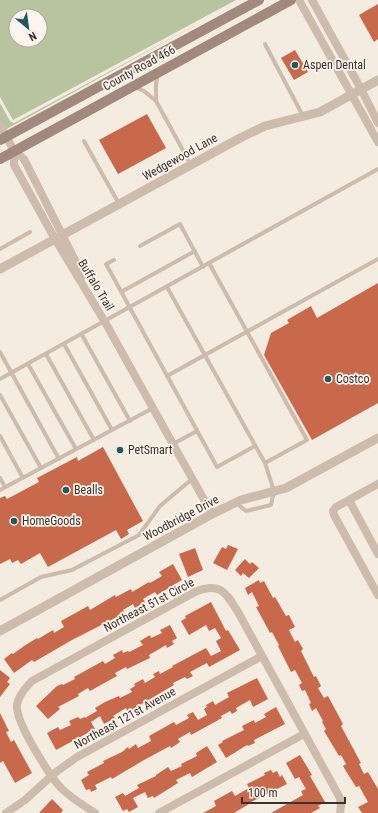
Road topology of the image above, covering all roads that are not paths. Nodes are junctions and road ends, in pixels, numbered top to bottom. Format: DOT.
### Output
graph roads {
  1 [pos="259,0"];
  2 [pos="291,0"];
  3 [pos="299,0"];
  4 [pos="312,0"];
  5 [pos="265,44"];
  6 [pos="159,72"];
  7 [pos="378,80"];
  8 [pos="133,86"];
  9 [pos="361,89"];
  10 [pos="352,95"];
  11 [pos="156,101"];
  12 [pos="303,116"];
  13 [pos="378,123"];
  14 [pos="0,125"];
  15 [pos="3,139"];
  16 [pos="84,141"];
  17 [pos="378,142"];
  18 [pos="14,151"];
  19 [pos="0,158"];
  20 [pos="191,166"];
  21 [pos="378,169"];
  22 [pos="119,205"];
  23 [pos="30,232"];
  24 [pos="59,237"];
  25 [pos="140,246"];
  26 [pos="0,249"];
  27 [pos="195,251"];
  28 [pos="378,259"];
  29 [pos="114,260"];
  30 [pos="209,263"];
  31 [pos="204,267"];
  32 [pos="0,270"];
  33 [pos="167,287"];
  34 [pos="121,292"];
  35 [pos="129,308"];
  36 [pos="105,322"];
  37 [pos="247,331"];
  38 [pos="82,335"];
  39 [pos="64,344"];
  40 [pos="0,352"];
  41 [pos="46,354"];
  42 [pos="205,355"];
  43 [pos="28,364"];
  44 [pos="11,373"];
  45 [pos="167,376"];
  46 [pos="0,379"];
  47 [pos="0,395"];
  48 [pos="154,408"];
  49 [pos="130,421"];
  50 [pos="112,430"];
  51 [pos="197,431"];
  52 [pos="0,436"];
  53 [pos="378,438"];
  54 [pos="94,440"];
  55 [pos="173,444"];
  56 [pos="255,446"];
  57 [pos="76,449"];
  58 [pos="59,459"];
  59 [pos="265,463"];
  60 [pos="41,468"];
  61 [pos="0,478"];
  62 [pos="23,478"];
  63 [pos="192,478"];
  64 [pos="378,484"];
  65 [pos="5,487"];
  66 [pos="0,490"];
  67 [pos="274,491"];
  68 [pos="348,500"];
  69 [pos="236,502"];
  70 [pos="212,514"];
  71 [pos="378,554"];
  72 [pos="378,595"];
  73 [pos="0,600"];
  74 [pos="0,631"];
  75 [pos="262,656"];
  76 [pos="304,734"];
  77 [pos="52,776"];
  78 [pos="0,808"];
  79 [pos="5,813"];
  80 [pos="95,813"];
  81 [pos="159,813"];
  82 [pos="340,813"];
  1 -- 15 [label="main road, County Road 466"];
  2 -- 6 [label="main road, County Road 466"];
  3 -- 10 [label="street"];
  4 -- 9 [label="street"];
  5 -- 12 [label="lane"];
  6 -- 8 [label="main road, County Road 466"];
  6 -- 11 [label="lane"];
  7 -- 9 [label="street, Wedgewood Lane"];
  8 -- 11 [label="lane"];
  8 -- 18 [label="main road, County Road 466"];
  9 -- 10 [label="street, Wedgewood Lane"];
  9 -- 13 [label="street"];
  10 -- 12 [label="street, Wedgewood Lane"];
  10 -- 17 [label="street"];
  11 -- 20 [label="lane"];
  12 -- 20 [label="street, Wedgewood Lane"];
  14 -- 15 [label="street"];
  15 -- 18 [label="street"];
  16 -- 22 [label="lane"];
  18 -- 19 [label="main road, County Road 466"];
  18 -- 24 [label="street, Buffalo Trail"];
  20 -- 22 [label="street, Wedgewood Lane"];
  21 -- 30 [label="lane"];
  22 -- 24 [label="street, Wedgewood Lane"];
  23 -- 26 [label="lane"];
  24 -- 32 [label="street, Wedgewood Lane"];
  24 -- 36 [label="street, Buffalo Trail"];
  25 -- 27 [label="lane"];
  27 -- 31 [label="lane"];
  27 -- 34 [label="lane"];
  28 -- 37 [label="lane"];
  29 -- 34 [label="lane"];
  30 -- 31 [label="lane"];
  30 -- 37 [label="lane"];
  31 -- 33 [label="lane"];
  33 -- 35 [label="lane"];
  33 -- 42 [label="lane"];
  34 -- 35 [label="lane"];
  35 -- 36 [label="lane"];
  35 -- 45 [label="lane"];
  36 -- 38 [label="lane"];
  36 -- 48 [label="street, Buffalo Trail"];
  37 -- 42 [label="lane"];
  37 -- 59 [label="lane"];
  38 -- 39 [label="lane"];
  38 -- 49 [label="lane"];
  39 -- 41 [label="lane"];
  39 -- 50 [label="lane"];
  40 -- 44 [label="lane"];
  41 -- 43 [label="lane"];
  41 -- 54 [label="lane"];
  42 -- 45 [label="lane"];
  42 -- 56 [label="lane"];
  43 -- 44 [label="lane"];
  43 -- 57 [label="lane"];
  44 -- 46 [label="lane"];
  44 -- 58 [label="lane"];
  45 -- 51 [label="lane"];
  47 -- 60 [label="lane"];
  48 -- 49 [label="lane"];
  48 -- 55 [label="street, Buffalo Trail"];
  49 -- 50 [label="lane"];
  50 -- 54 [label="lane"];
  51 -- 55 [label="lane"];
  51 -- 56 [label="lane"];
  52 -- 62 [label="lane"];
  53 -- 67 [label="street, Woodbridge Drive"];
  54 -- 57 [label="lane"];
  55 -- 63 [label="street, Buffalo Trail"];
  56 -- 59 [label="lane"];
  57 -- 58 [label="lane"];
  58 -- 60 [label="lane"];
  59 -- 67 [label="lane"];
  60 -- 62 [label="lane"];
  61 -- 65 [label="lane"];
  62 -- 65 [label="lane"];
  63 -- 70 [label="street, Buffalo Trail"];
  63 -- 73 [label="lane"];
  64 -- 68 [label="street"];
  65 -- 66 [label="lane"];
  67 -- 69 [label="street, Woodbridge Drive"];
  67 -- 69 [label="lane"];
  68 -- 71 [label="street"];
  68 -- 72 [label="street"];
  69 -- 70 [label="street, Woodbridge Drive"];
  70 -- 74 [label="street, Woodbridge Drive"];
  75 -- 76 [label="street, Northeast 51st Circle"];
  75 -- 77 [label="street, Northeast 121st Avenue"];
  75 -- 77 [label="street, Northeast 51st Circle"];
  76 -- 81 [label="street"];
  76 -- 82 [label="street, Northeast 51st Circle"];
  77 -- 79 [label="street, Northeast 121st Avenue"];
  77 -- 80 [label="street, Northeast 51st Circle"];
  78 -- 79 [label="lane"];
}
